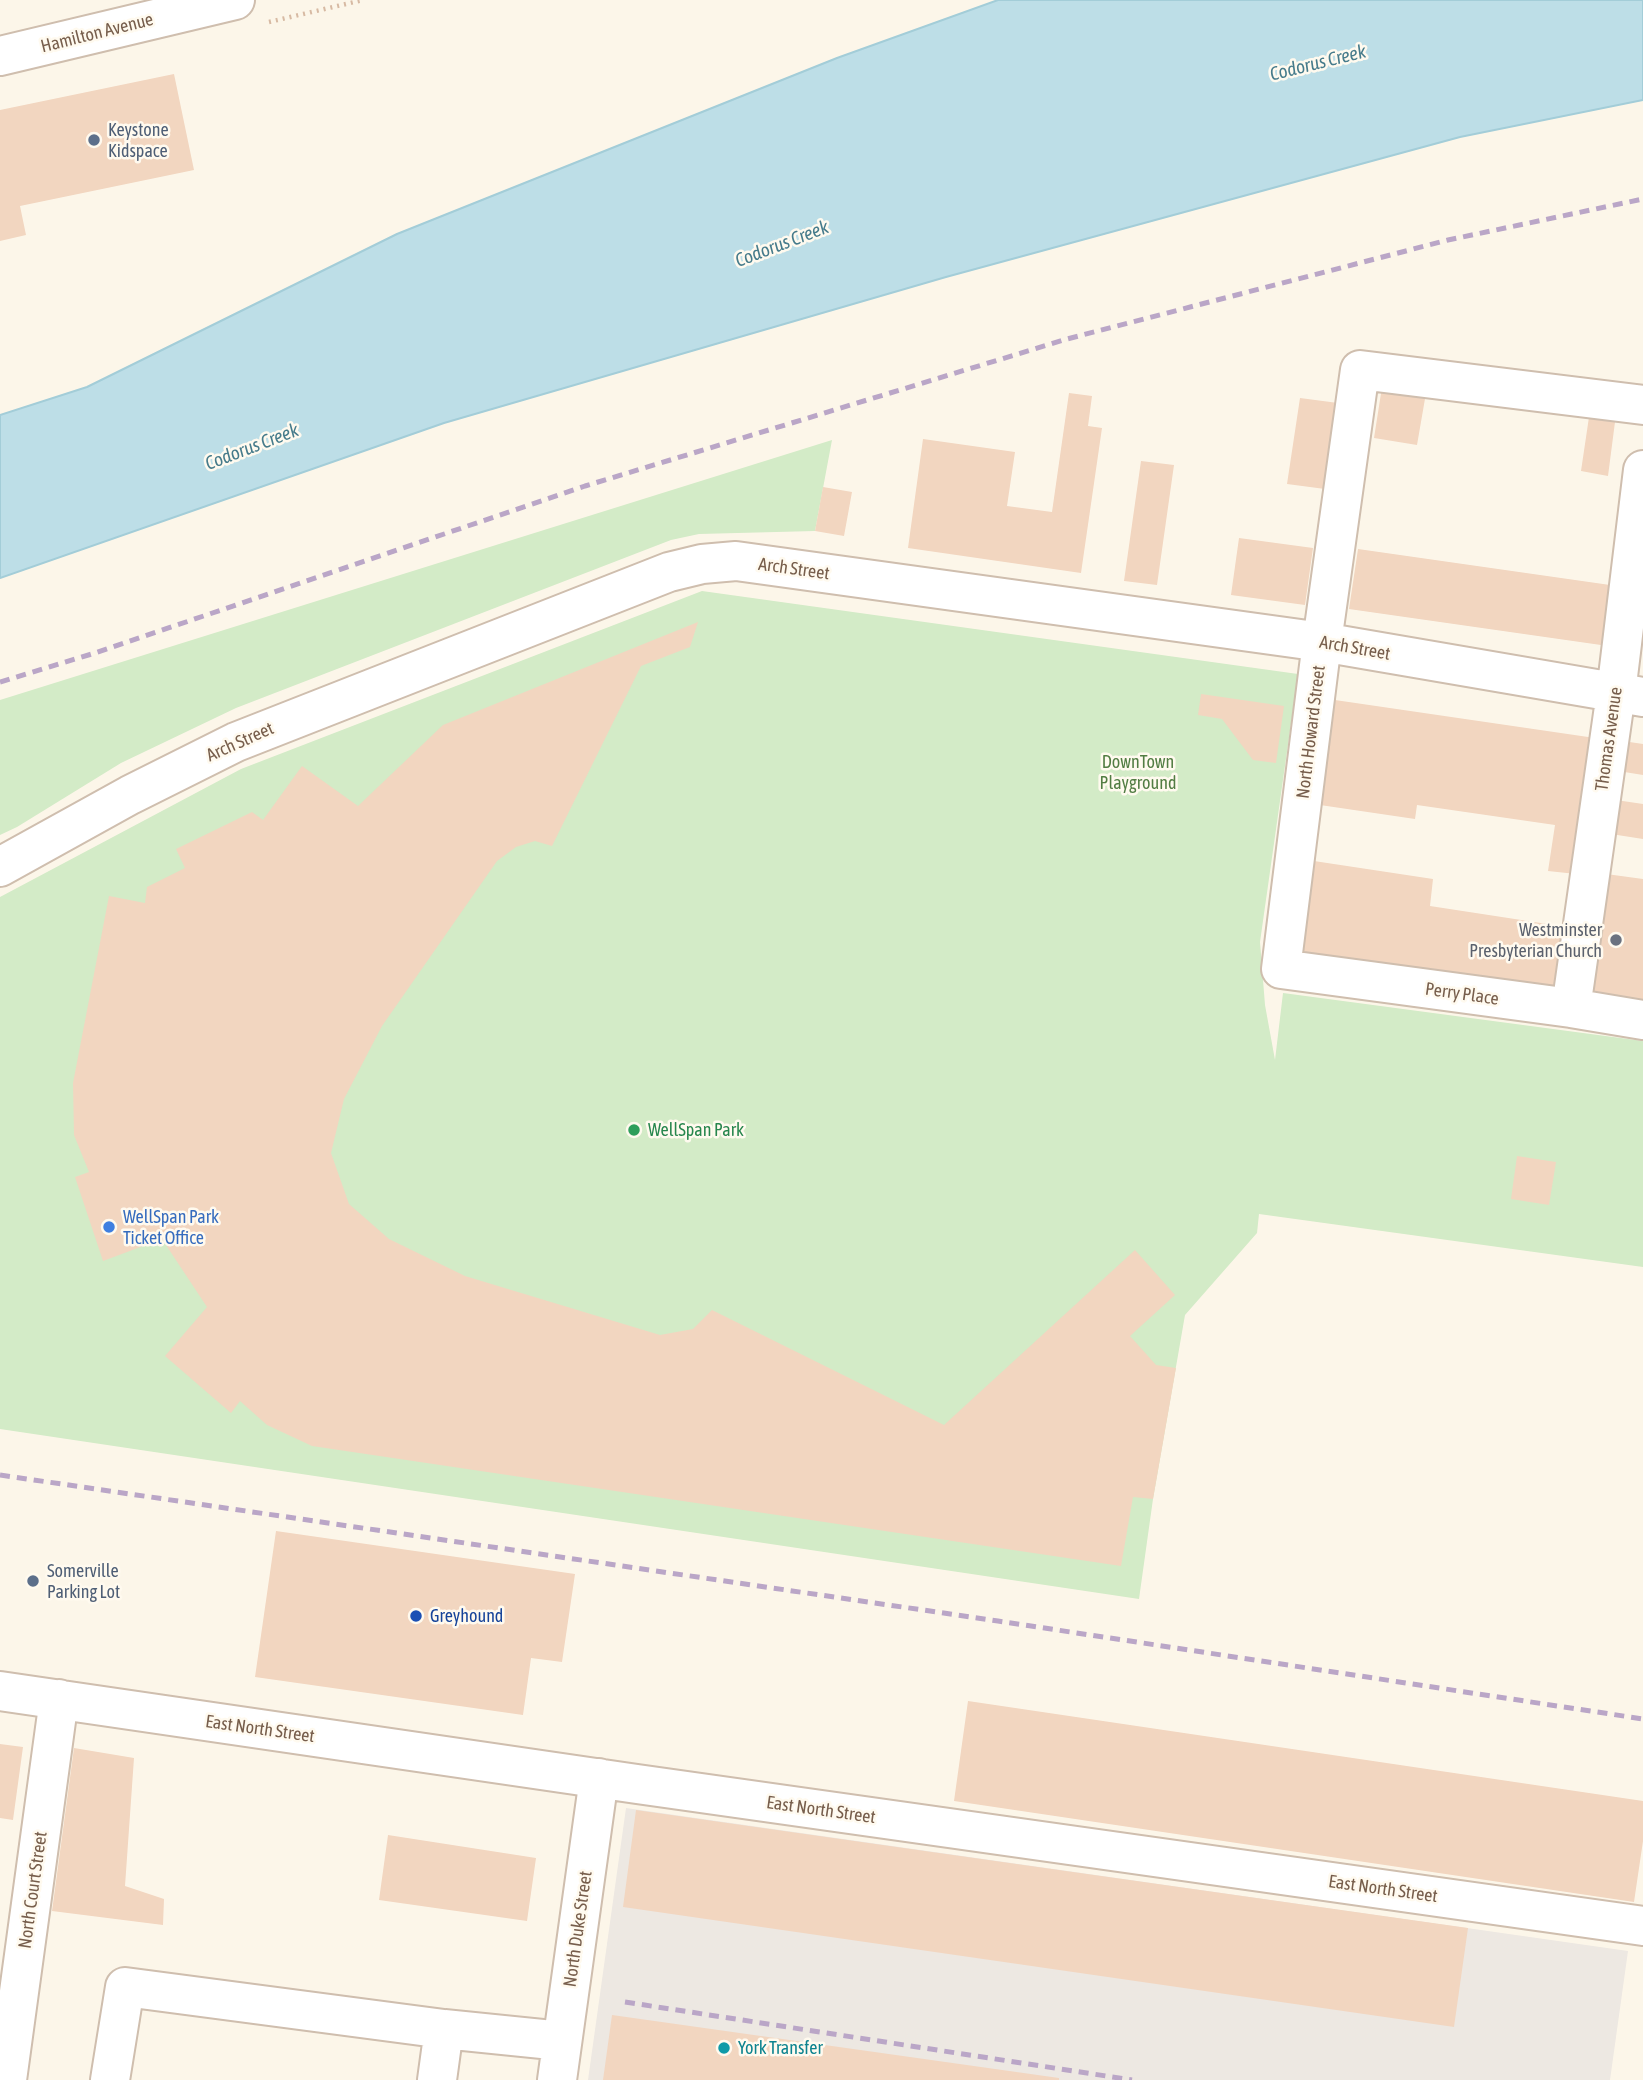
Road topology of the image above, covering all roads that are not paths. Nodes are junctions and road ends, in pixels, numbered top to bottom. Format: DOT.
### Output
graph roads {
  1 [pos="235,0"];
  2 [pos="117,15"];
  3 [pos="0,56"];
  4 [pos="1643,405"];
  5 [pos="1643,470"];
  6 [pos="1322,642"];
  7 [pos="1629,695"];
  8 [pos="0,867"];
  9 [pos="1281,969"];
  10 [pos="1571,1008"];
  11 [pos="1643,1020"];
  12 [pos="0,1691"];
  13 [pos="59,1699"];
  14 [pos="598,1778"];
  15 [pos="1643,1926"];
  16 [pos="444,2029"];
  17 [pos="562,2041"];
  18 [pos="7,2080"];
  19 [pos="110,2080"];
  20 [pos="437,2080"];
  21 [pos="557,2080"];
  1 -- 2 [label="street, Hamilton Avenue"];
  2 -- 3 [label="street, Hamilton Avenue"];
  4 -- 6 [label="street, North Howard Street"];
  5 -- 7 [label="street, Thomas Avenue"];
  6 -- 7 [label="street, Arch Street"];
  6 -- 8 [label="street, Arch Street"];
  6 -- 9 [label="street, North Howard Street"];
  7 -- 10 [label="street, Thomas Avenue"];
  9 -- 10 [label="street, Perry Place"];
  10 -- 11 [label="street, Perry Place"];
  12 -- 13 [label="street, East North Street"];
  13 -- 14 [label="street, East North Street"];
  13 -- 18 [label="street, North Court Street"];
  14 -- 15 [label="street, East North Street"];
  14 -- 17 [label="street, North Duke Street"];
  16 -- 17 [label="street"];
  16 -- 19 [label="street"];
  16 -- 20 [label="street"];
  17 -- 21 [label="street, North Duke Street"];
}
